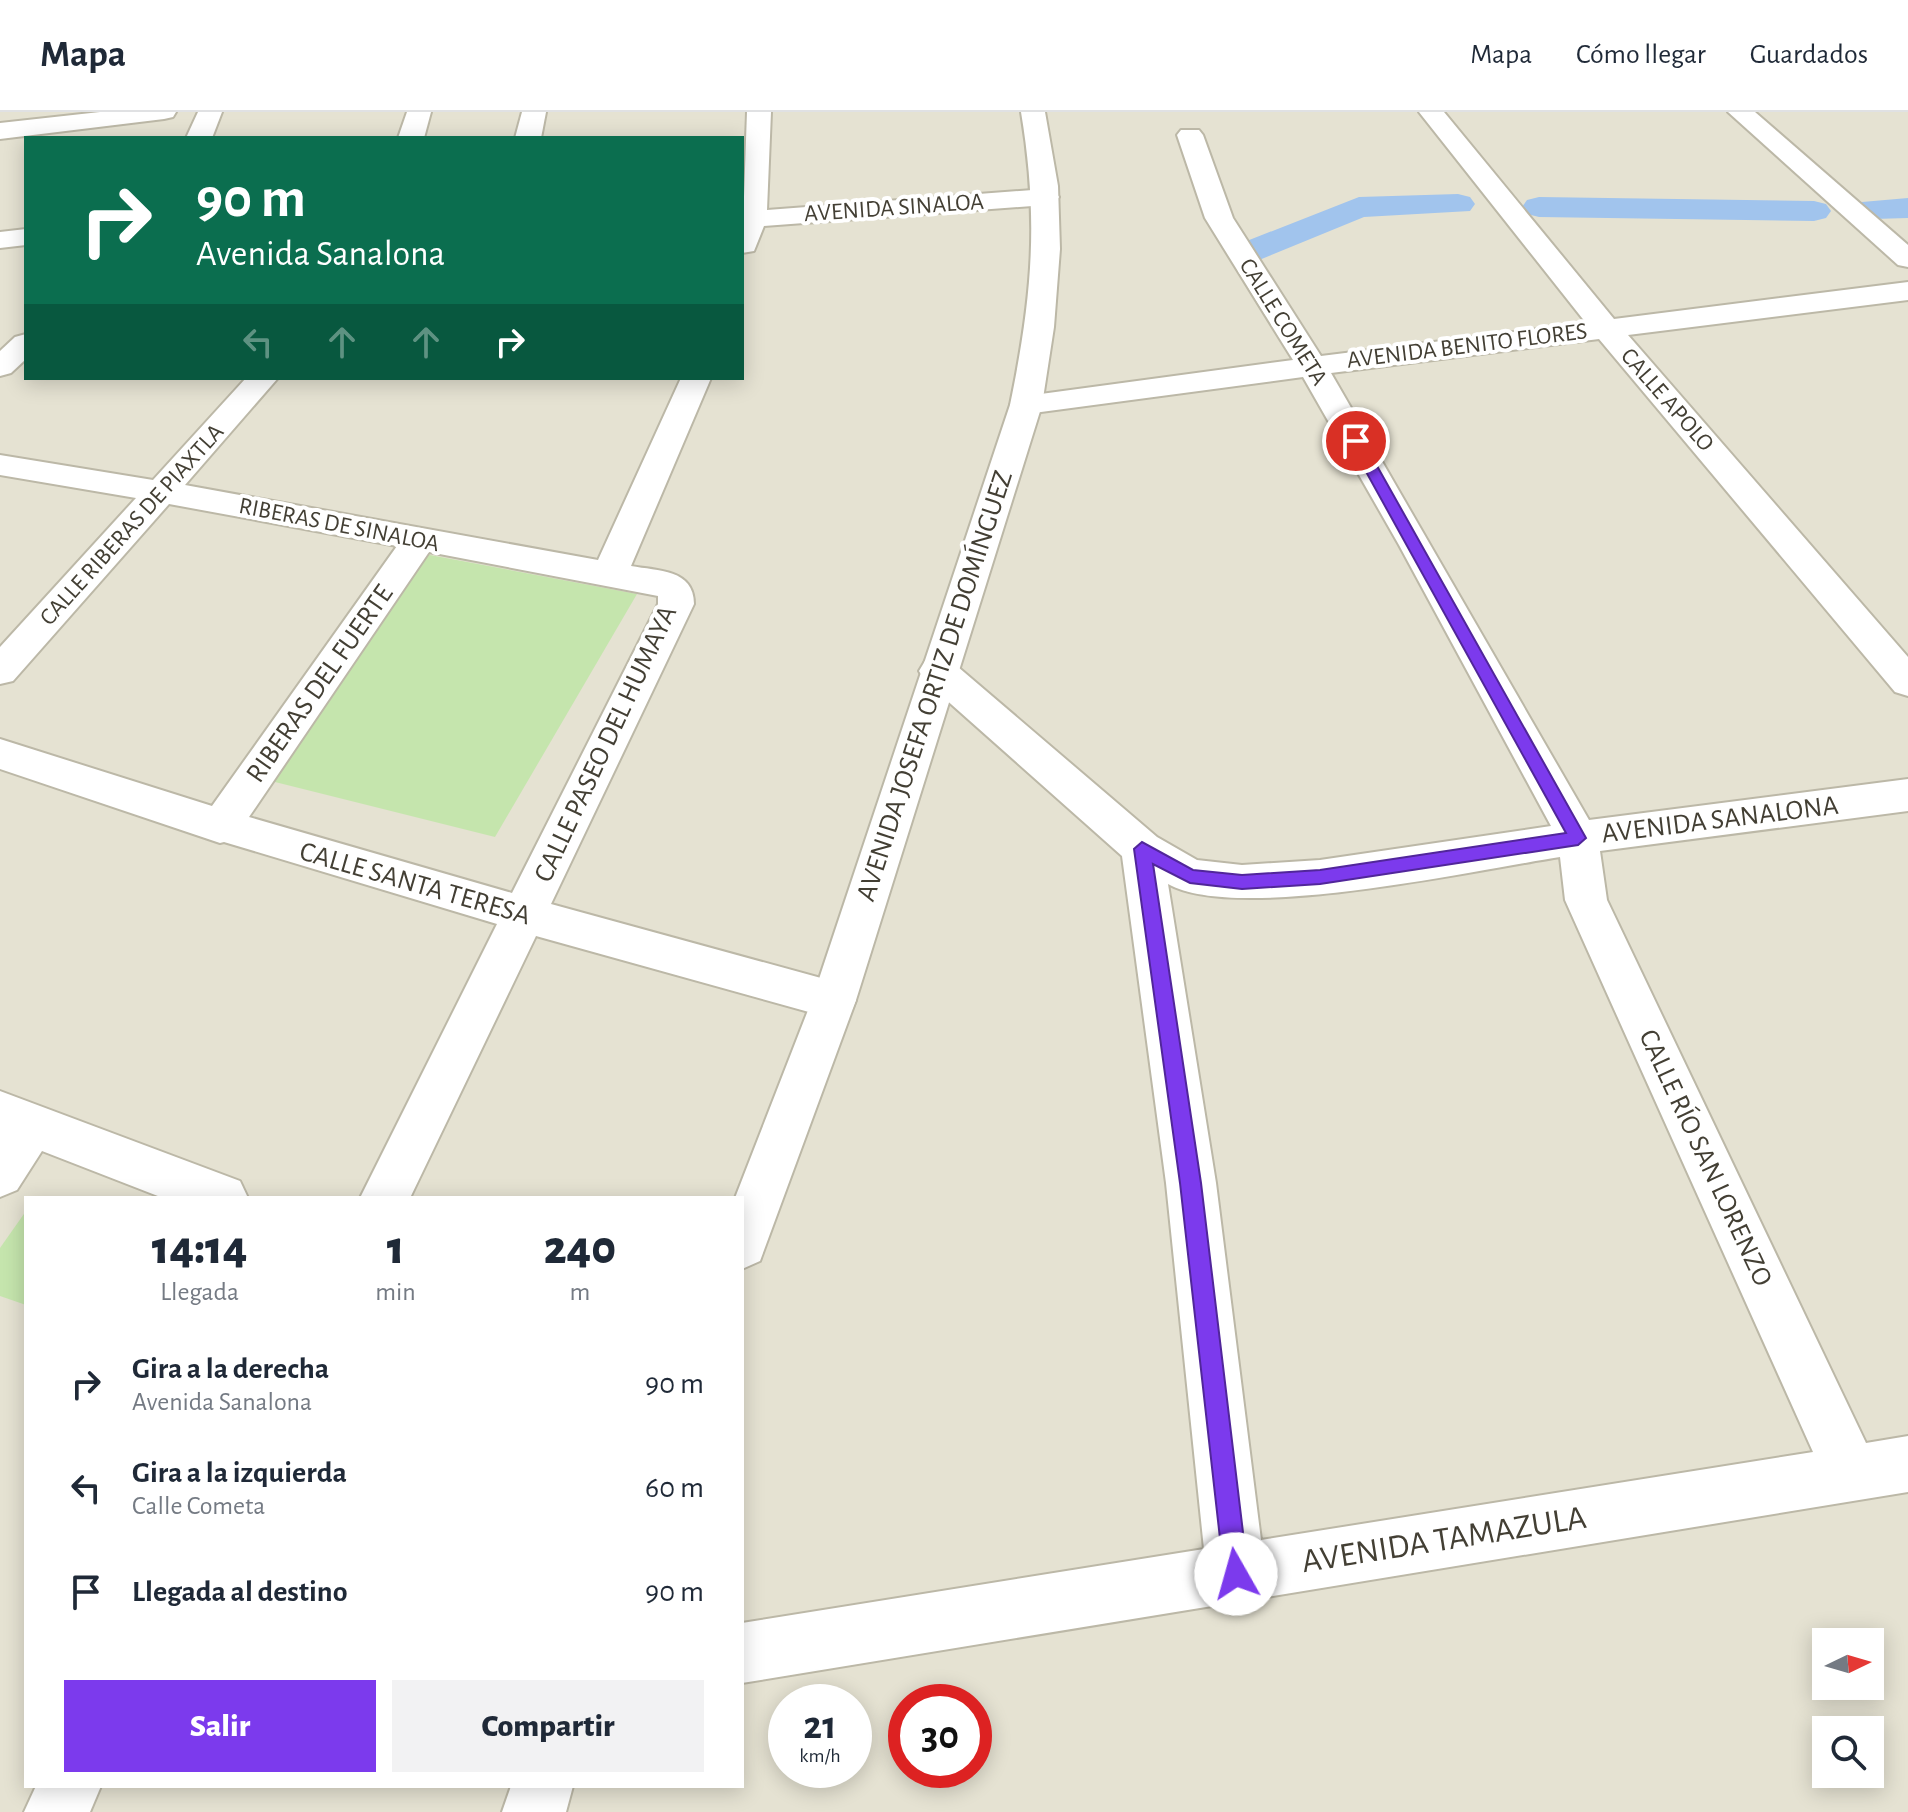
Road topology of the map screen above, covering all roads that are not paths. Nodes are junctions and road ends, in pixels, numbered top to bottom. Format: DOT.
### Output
graph roads {
  1 [pos="164,112"];
  2 [pos="210,112"];
  3 [pos="419,112"];
  4 [pos="534,112"];
  5 [pos="759,112"];
  6 [pos="1033,112"];
  7 [pos="1431,112"];
  8 [pos="1740,112"];
  9 [pos="0,131"];
  10 [pos="1190,135"];
  11 [pos="200,136"];
  12 [pos="412,136"];
  13 [pos="528,136"];
  14 [pos="1046,197"];
  15 [pos="748,220"];
  16 [pos="24,237"];
  17 [pos="0,240"];
  18 [pos="744,241"];
  19 [pos="1908,259"];
  20 [pos="1908,291"];
  21 [pos="1607,330"];
  22 [pos="24,345"];
  23 [pos="1311,364"];
  24 [pos="0,367"];
  25 [pos="261,380"];
  26 [pos="695,380"];
  27 [pos="1026,405"];
  28 [pos="0,465"];
  29 [pos="162,492"];
  30 [pos="419,541"];
  31 [pos="609,575"];
  32 [pos="676,591"];
  33 [pos="0,671"];
  34 [pos="938,671"];
  35 [pos="1908,682"];
  36 [pos="0,754"];
  37 [pos="1908,795"];
  38 [pos="220,827"];
  39 [pos="1578,838"];
  40 [pos="1142,849"];
  41 [pos="524,917"];
  42 [pos="834,1000"];
  43 [pos="16,1119"];
  44 [pos="0,1174"];
  45 [pos="218,1196"];
  46 [pos="386,1196"];
  47 [pos="744,1239"];
  48 [pos="1908,1464"];
  49 [pos="1851,1473"];
  50 [pos="1236,1574"];
  51 [pos="744,1653"];
  52 [pos="69,1788"];
  53 [pos="541,1788"];
  54 [pos="56,1812"];
  55 [pos="534,1812"];
  1 -- 9 [label="street"];
  2 -- 11 [label="street"];
  3 -- 12 [label="street"];
  4 -- 13 [label="street"];
  5 -- 15 [label="street"];
  6 -- 14 [label="street, AVENIDA JOSEFA ORTIZ DE DOMÍNGUEZ"];
  7 -- 21 [label="street, CALLE APOLO"];
  8 -- 19 [label="street"];
  10 -- 23 [label="street, CALLE COMETA"];
  14 -- 15 [label="street, AVENIDA SINALOA"];
  14 -- 27 [label="street, AVENIDA JOSEFA ORTIZ DE DOMÍNGUEZ"];
  15 -- 18 [label="street"];
  16 -- 17 [label="street"];
  20 -- 21 [label="street, AVENIDA BENITO FLORES"];
  21 -- 23 [label="street, AVENIDA BENITO FLORES"];
  21 -- 35 [label="street, CALLE APOLO"];
  22 -- 24 [label="street"];
  23 -- 27 [label="street, AVENIDA BENITO FLORES"];
  23 -- 39 [label="street, CALLE COMETA"];
  25 -- 29 [label="street, CALLE RIBERAS DE PIAXTLA"];
  26 -- 31 [label="street"];
  27 -- 34 [label="street, AVENIDA JOSEFA ORTIZ DE DOMÍNGUEZ"];
  28 -- 29 [label="street, RIBERAS DE SINALOA"];
  29 -- 30 [label="street, RIBERAS DE SINALOA"];
  29 -- 33 [label="street, CALLE RIBERAS DE PIAXTLA"];
  30 -- 31 [label="street, RIBERAS DE SINALOA"];
  30 -- 38 [label="street, RIBERAS DEL FUERTE"];
  31 -- 32 [label="street, RIBERAS DE SINALOA"];
  32 -- 41 [label="street, CALLE PASEO DEL HUMAYA"];
  34 -- 40 [label="street, AVENIDA SANALONA"];
  34 -- 42 [label="street, AVENIDA JOSEFA ORTIZ DE DOMÍNGUEZ"];
  36 -- 38 [label="street, CALLE SANTA TERESA"];
  37 -- 39 [label="street, AVENIDA SANALONA"];
  38 -- 41 [label="street, CALLE SANTA TERESA"];
  39 -- 40 [label="street, AVENIDA SANALONA"];
  39 -- 49 [label="street, CALLE RÍO SAN LORENZO"];
  40 -- 50 [label="street"];
  41 -- 42 [label="street, CALLE SANTA TERESA"];
  41 -- 46 [label="street, CALLE PASEO DEL HUMAYA"];
  42 -- 47 [label="street, AVENIDA JOSEFA ORTIZ DE DOMÍNGUEZ"];
  43 -- 44 [label="street"];
  43 -- 45 [label="street"];
  48 -- 49 [label="street, AVENIDA TAMAZULA"];
  49 -- 50 [label="street, AVENIDA TAMAZULA"];
  50 -- 51 [label="street, AVENIDA TAMAZULA"];
  52 -- 54 [label="street"];
  53 -- 55 [label="street"];
}
